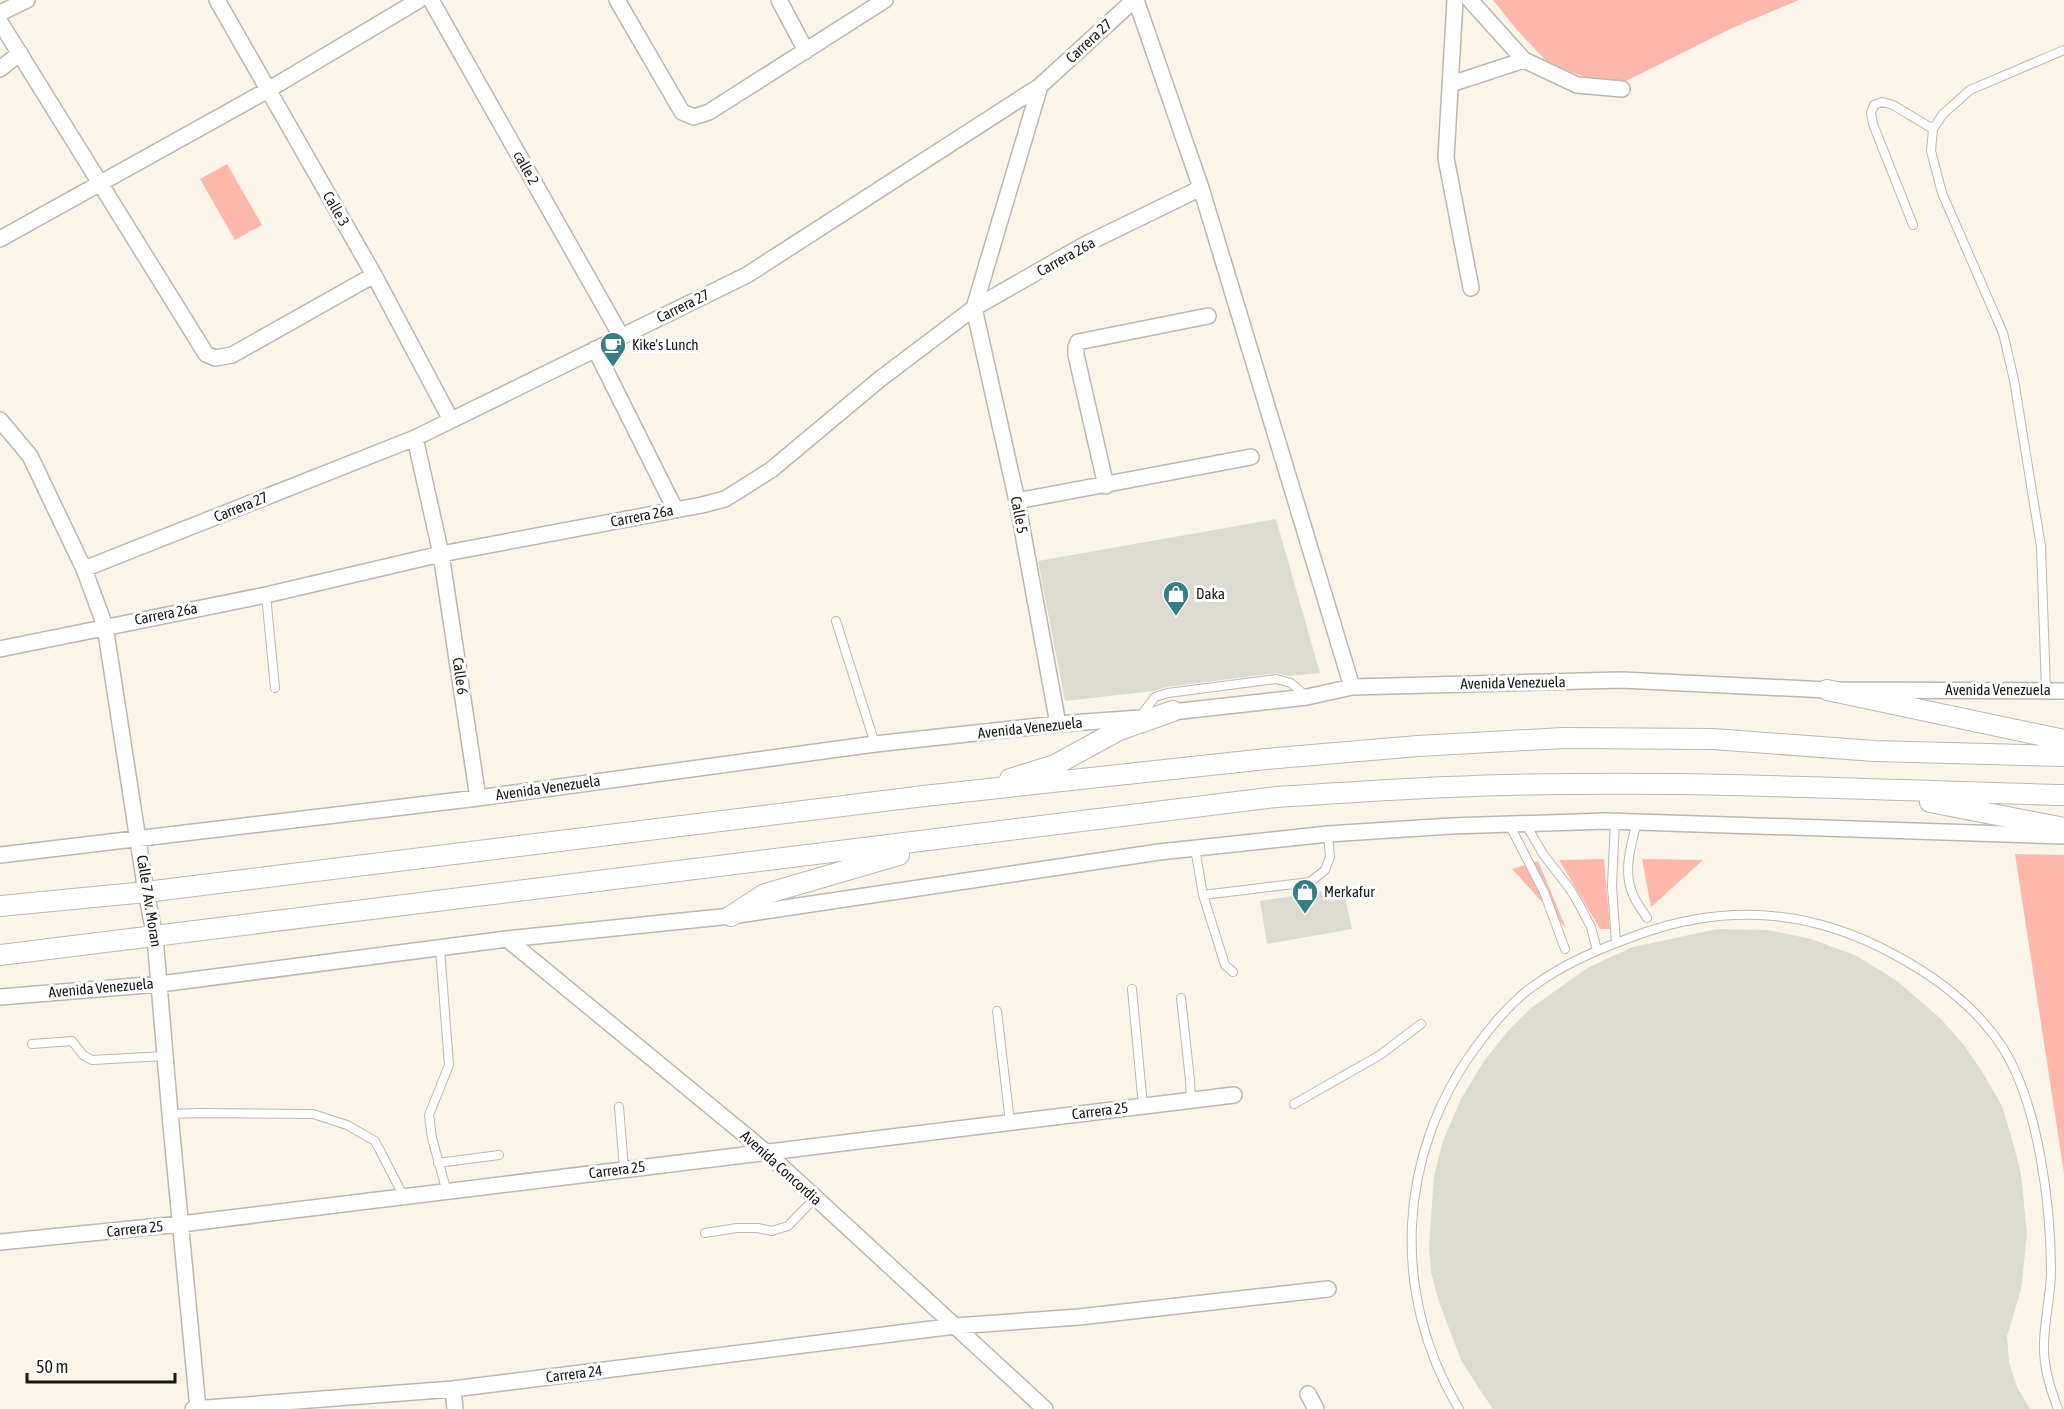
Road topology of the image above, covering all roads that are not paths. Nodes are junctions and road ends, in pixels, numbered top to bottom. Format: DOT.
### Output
graph roads {
  1 [pos="27,0"];
  2 [pos="217,0"];
  3 [pos="419,0"];
  4 [pos="431,0"];
  5 [pos="617,0"];
  6 [pos="778,0"];
  7 [pos="885,0"];
  8 [pos="1135,0"];
  9 [pos="1455,0"];
  10 [pos="1470,0"];
  11 [pos="0,13"];
  12 [pos="0,22"];
  13 [pos="2064,50"];
  14 [pos="806,51"];
  15 [pos="20,53"];
  16 [pos="1524,60"];
  17 [pos="0,69"];
  18 [pos="1451,84"];
  19 [pos="1040,86"];
  20 [pos="1622,89"];
  21 [pos="268,90"];
  22 [pos="1933,129"];
  23 [pos="102,183"];
  24 [pos="1201,188"];
  25 [pos="1913,225"];
  26 [pos="0,238"];
  27 [pos="375,275"];
  28 [pos="1471,288"];
  29 [pos="974,308"];
  30 [pos="1208,316"];
  31 [pos="621,336"];
  32 [pos="595,349"];
  33 [pos="0,420"];
  34 [pos="451,420"];
  35 [pos="415,438"];
  36 [pos="1251,457"];
  37 [pos="1106,486"];
  38 [pos="1017,501"];
  39 [pos="675,509"];
  40 [pos="441,554"];
  41 [pos="84,569"];
  42 [pos="266,595"];
  43 [pos="836,621"];
  44 [pos="105,626"];
  45 [pos="0,649"];
  46 [pos="1352,687"];
  47 [pos="275,688"];
  48 [pos="1827,690"];
  49 [pos="2046,690"];
  50 [pos="2064,691"];
  51 [pos="1307,697"];
  52 [pos="1173,711"];
  53 [pos="1139,718"];
  54 [pos="1059,724"];
  55 [pos="2064,740"];
  56 [pos="875,744"];
  57 [pos="2064,756"];
  58 [pos="1874,791"];
  59 [pos="969,792"];
  60 [pos="2064,795"];
  61 [pos="478,798"];
  62 [pos="1616,821"];
  63 [pos="1637,821"];
  64 [pos="1525,823"];
  65 [pos="1509,824"];
  66 [pos="2064,828"];
  67 [pos="1328,834"];
  68 [pos="2064,836"];
  69 [pos="941,839"];
  70 [pos="139,840"];
  71 [pos="1195,848"];
  72 [pos="0,855"];
  73 [pos="146,892"];
  74 [pos="1203,895"];
  75 [pos="0,906"];
  76 [pos="731,916"];
  77 [pos="1647,918"];
  78 [pos="155,937"];
  79 [pos="507,939"];
  80 [pos="1616,943"];
  81 [pos="440,949"];
  82 [pos="1565,949"];
  83 [pos="1597,950"];
  84 [pos="0,955"];
  85 [pos="1233,972"];
  86 [pos="160,984"];
  87 [pos="1132,989"];
  88 [pos="0,997"];
  89 [pos="1181,998"];
  90 [pos="997,1011"];
  91 [pos="1421,1024"];
  92 [pos="32,1044"];
  93 [pos="165,1056"];
  94 [pos="1234,1095"];
  95 [pos="1191,1101"];
  96 [pos="1294,1104"];
  97 [pos="1143,1106"];
  98 [pos="619,1107"];
  99 [pos="170,1114"];
  100 [pos="1010,1122"];
  101 [pos="767,1153"];
  102 [pos="499,1155"];
  103 [pos="438,1164"];
  104 [pos="624,1169"];
  105 [pos="447,1192"];
  106 [pos="404,1197"];
  107 [pos="815,1198"];
  108 [pos="181,1224"];
  109 [pos="705,1233"];
  110 [pos="0,1242"];
  111 [pos="1328,1289"];
  112 [pos="955,1326"];
  113 [pos="453,1389"];
  114 [pos="1308,1394"];
  115 [pos="196,1408"];
  116 [pos="455,1409"];
  117 [pos="1045,1409"];
  118 [pos="1316,1409"];
  119 [pos="1459,1409"];
  120 [pos="2058,1409"];
  1 -- 11 [label="street"];
  2 -- 21 [label="street, Calle 3"];
  3 -- 21 [label="street"];
  4 -- 31 [label="street, calle 2"];
  5 -- 14 [label="street"];
  6 -- 14 [label="street"];
  7 -- 14 [label="street"];
  8 -- 19 [label="street, Carrera 27"];
  8 -- 24 [label="street"];
  9 -- 18 [label="street"];
  10 -- 16 [label="street"];
  12 -- 15 [label="street"];
  13 -- 22 [label="lane"];
  15 -- 17 [label="street"];
  15 -- 23 [label="street"];
  16 -- 18 [label="street"];
  16 -- 20 [label="street"];
  18 -- 28 [label="street"];
  19 -- 29 [label="street"];
  19 -- 31 [label="street, Carrera 27"];
  21 -- 23 [label="street"];
  21 -- 27 [label="street, Calle 3"];
  22 -- 25 [label="lane"];
  22 -- 49 [label="lane"];
  23 -- 26 [label="street"];
  23 -- 27 [label="street"];
  24 -- 29 [label="street, Carrera 26a"];
  24 -- 46 [label="street"];
  27 -- 34 [label="street, Calle 3"];
  29 -- 38 [label="street, Calle 5"];
  29 -- 39 [label="street, Carrera 26a"];
  30 -- 37 [label="street"];
  31 -- 32 [label="street, Carrera 27"];
  32 -- 34 [label="street, Carrera 27"];
  32 -- 39 [label="street"];
  33 -- 41 [label="street, Calle 7 Av. Moran"];
  34 -- 35 [label="street, Carrera 27"];
  35 -- 40 [label="street, Calle 6"];
  35 -- 41 [label="street, Carrera 27"];
  36 -- 37 [label="street"];
  37 -- 38 [label="street"];
  38 -- 54 [label="street, Calle 5"];
  39 -- 40 [label="street, Carrera 26a"];
  40 -- 42 [label="street, Carrera 26a"];
  40 -- 61 [label="street, Calle 6"];
  41 -- 44 [label="street, Calle 7 Av. Moran"];
  42 -- 44 [label="street, Carrera 26a"];
  42 -- 47 [label="lane"];
  43 -- 56 [label="lane"];
  44 -- 45 [label="street, Carrera 26a"];
  44 -- 70 [label="street, Calle 7 Av. Moran"];
  46 -- 48 [label="street, Avenida Venezuela"];
  46 -- 51 [label="street, Avenida Venezuela"];
  48 -- 49 [label="street, Avenida Venezuela"];
  48 -- 55 [label="street"];
  49 -- 50 [label="street, Avenida Venezuela"];
  51 -- 52 [label="street, Avenida Venezuela"];
  51 -- 53 [label="lane"];
  52 -- 53 [label="street, Avenida Venezuela"];
  52 -- 59 [label="street"];
  53 -- 54 [label="street, Avenida Venezuela"];
  54 -- 56 [label="street, Avenida Venezuela"];
  56 -- 61 [label="street, Avenida Venezuela"];
  57 -- 59 [label="street"];
  58 -- 60 [label="street"];
  58 -- 66 [label="street"];
  58 -- 69 [label="street"];
  59 -- 73 [label="street"];
  61 -- 70 [label="street, Avenida Venezuela"];
  62 -- 63 [label="street, Avenida Venezuela"];
  62 -- 64 [label="street, Avenida Venezuela"];
  62 -- 80 [label="lane"];
  63 -- 68 [label="street, Avenida Venezuela"];
  63 -- 77 [label="lane"];
  64 -- 65 [label="street, Avenida Venezuela"];
  64 -- 83 [label="lane"];
  65 -- 67 [label="street, Avenida Venezuela"];
  65 -- 82 [label="lane"];
  67 -- 71 [label="street, Avenida Venezuela"];
  67 -- 74 [label="lane"];
  69 -- 76 [label="street"];
  69 -- 78 [label="street"];
  70 -- 72 [label="street, Avenida Venezuela"];
  70 -- 73 [label="street, Calle 7 Av. Moran"];
  71 -- 74 [label="lane"];
  71 -- 76 [label="street, Avenida Venezuela"];
  73 -- 75 [label="street"];
  73 -- 78 [label="street, Calle 7 Av. Moran"];
  74 -- 85 [label="lane"];
  76 -- 79 [label="street, Avenida Venezuela"];
  78 -- 84 [label="street"];
  78 -- 86 [label="street, Calle 7 Av. Moran"];
  79 -- 81 [label="street, Avenida Venezuela"];
  79 -- 101 [label="street, Avenida Concordia"];
  80 -- 83 [label="lane"];
  80 -- 120 [label="lane"];
  81 -- 86 [label="street, Avenida Venezuela"];
  81 -- 103 [label="lane"];
  83 -- 119 [label="lane"];
  86 -- 88 [label="street, Avenida Venezuela"];
  86 -- 93 [label="street, Calle 7 Av. Moran"];
  87 -- 97 [label="lane"];
  89 -- 95 [label="lane"];
  90 -- 100 [label="lane"];
  91 -- 96 [label="lane"];
  92 -- 93 [label="lane"];
  93 -- 99 [label="street, Calle 7 Av. Moran"];
  94 -- 95 [label="street, Carrera 25"];
  95 -- 97 [label="street, Carrera 25"];
  97 -- 100 [label="street, Carrera 25"];
  98 -- 104 [label="lane"];
  99 -- 106 [label="lane"];
  99 -- 108 [label="street, Calle 7 Av. Moran"];
  100 -- 101 [label="street, Carrera 25"];
  101 -- 104 [label="street, Carrera 25"];
  101 -- 107 [label="street, Avenida Concordia"];
  102 -- 103 [label="lane"];
  103 -- 105 [label="lane"];
  104 -- 105 [label="street, Carrera 25"];
  105 -- 106 [label="street, Carrera 25"];
  106 -- 108 [label="street, Carrera 25"];
  107 -- 109 [label="lane"];
  107 -- 112 [label="street, Avenida Concordia"];
  108 -- 110 [label="street, Carrera 25"];
  108 -- 115 [label="street, Calle 7 Av. Moran"];
  111 -- 112 [label="street, Carrera 24"];
  112 -- 113 [label="street, Carrera 24"];
  112 -- 117 [label="street, Avenida Concordia"];
  113 -- 115 [label="street, Carrera 24"];
  113 -- 116 [label="street"];
  114 -- 118 [label="street"];
}
